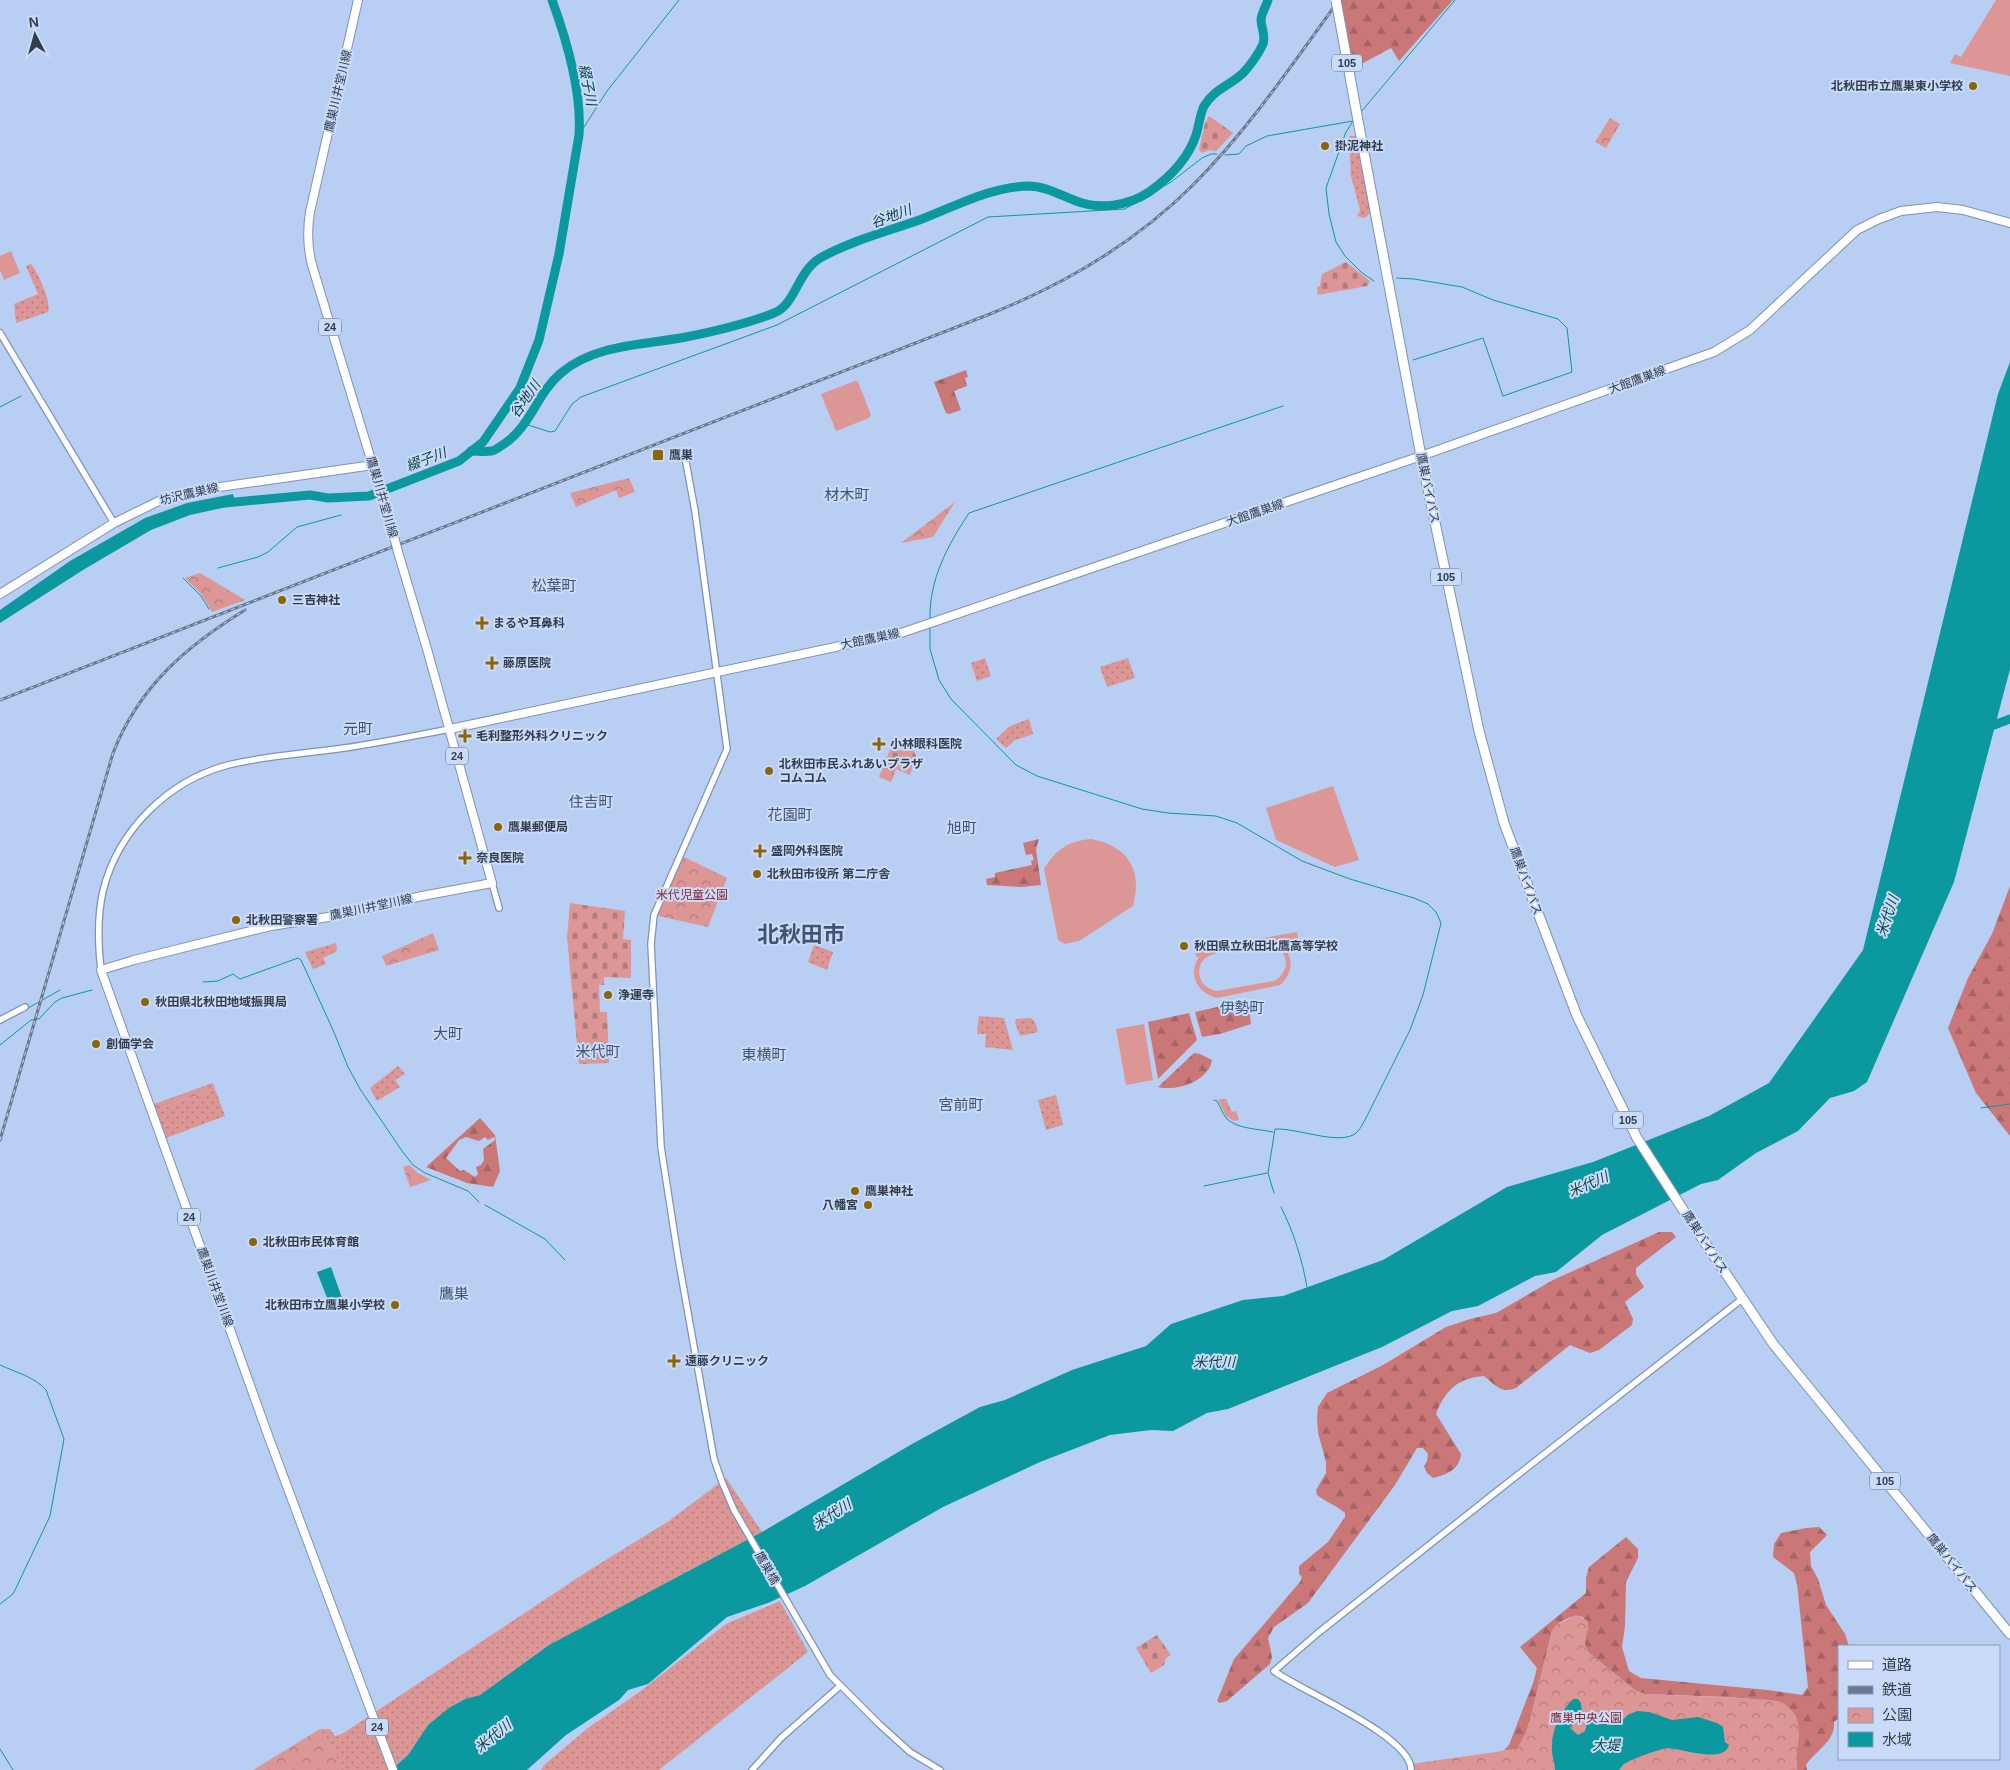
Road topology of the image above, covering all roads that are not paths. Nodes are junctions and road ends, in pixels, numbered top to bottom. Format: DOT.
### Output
graph roads {
  1 [pos="358,0"];
  2 [pos="1336,0"];
  3 [pos="2009,222"];
  4 [pos="0,333"];
  5 [pos="1421,456"];
  6 [pos="685,457"];
  7 [pos="373,465"];
  8 [pos="114,523"];
  9 [pos="0,594"];
  10 [pos="718,672"];
  11 [pos="450,729"];
  12 [pos="492,883"];
  13 [pos="499,908"];
  14 [pos="101,970"];
  15 [pos="24,1007"];
  16 [pos="0,1020"];
  17 [pos="1742,1299"];
  18 [pos="2010,1634"];
  19 [pos="840,1686"];
  20 [pos="393,1770"];
  21 [pos="752,1770"];
  22 [pos="940,1770"];
  23 [pos="1411,1770"];
  1 -- 7 [label="main road, 鷹巣川井堂川線 / 24"];
  2 -- 5 [label="highway, 鷹巣バイパス / 105, bridge"];
  3 -- 5 [label="main road, 大館鷹巣線"];
  4 -- 8 [label="street"];
  5 -- 10 [label="main road, 大館鷹巣線"];
  5 -- 17 [label="highway, 鷹巣バイパス / 105"];
  6 -- 10 [label="street, 鷹巣橋"];
  7 -- 8 [label="main road, 坊沢鷹巣線"];
  7 -- 11 [label="main road, 鷹巣川井堂川線 / 24, bridge"];
  8 -- 9 [label="main road, 坊沢鷹巣線"];
  10 -- 11 [label="main road, 大館鷹巣線"];
  10 -- 19 [label="street, 鷹巣橋"];
  11 -- 12 [label="main road, 鷹巣川井堂川線 / 24"];
  11 -- 14 [label="street"];
  12 -- 13 [label="street"];
  12 -- 14 [label="main road, 鷹巣川井堂川線"];
  14 -- 20 [label="main road, 鷹巣川井堂川線 / 24"];
  15 -- 16 [label="street"];
  17 -- 18 [label="highway, 鷹巣バイパス / 105"];
  17 -- 23 [label="street"];
  19 -- 21 [label="street"];
  19 -- 22 [label="street, 鷹巣橋"];
}
